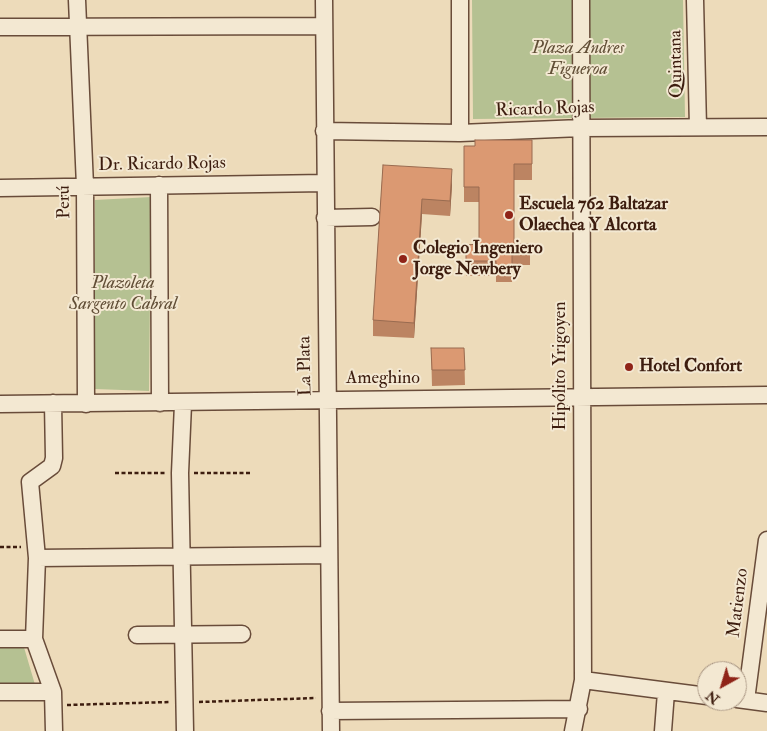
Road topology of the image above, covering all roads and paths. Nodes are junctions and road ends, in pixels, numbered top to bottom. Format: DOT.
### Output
graph roads {
  1 [pos="76,0"];
  2 [pos="324,0"];
  3 [pos="460,0"];
  4 [pos="581,0"];
  5 [pos="696,0"];
  6 [pos="324,26"];
  7 [pos="0,27"];
  8 [pos="77,27"];
  9 [pos="698,127"];
  10 [pos="767,127"];
  11 [pos="581,128"];
  12 [pos="324,131"];
  13 [pos="460,133"];
  14 [pos="325,183"];
  15 [pos="159,185"];
  16 [pos="85,186"];
  17 [pos="0,188"];
  18 [pos="372,217"];
  19 [pos="325,218"];
  20 [pos="767,395"];
  21 [pos="581,398"];
  22 [pos="326,400"];
  23 [pos="53,403"];
  24 [pos="160,403"];
  25 [pos="0,404"];
  26 [pos="86,404"];
  27 [pos="183,404"];
  28 [pos="767,540"];
  29 [pos="0,547"];
  30 [pos="36,552"];
  31 [pos="329,555"];
  32 [pos="181,556"];
  33 [pos="242,634"];
  34 [pos="138,635"];
  35 [pos="183,635"];
  36 [pos="0,638"];
  37 [pos="34,639"];
  38 [pos="747,668"];
  39 [pos="583,680"];
  40 [pos="0,692"];
  41 [pos="53,692"];
  42 [pos="666,692"];
  43 [pos="697,695"];
  44 [pos="747,701"];
  45 [pos="767,703"];
  46 [pos="579,708"];
  47 [pos="330,711"];
  48 [pos="54,731"];
  49 [pos="185,731"];
  50 [pos="330,731"];
  51 [pos="573,731"];
  52 [pos="663,731"];
  1 -- 8 [label="street, Perú"];
  2 -- 6 [label="street, La Plata"];
  3 -- 13 [label="street"];
  4 -- 11 [label="street, Hipólito Yrigoyen"];
  5 -- 9 [label="street, Quintana"];
  6 -- 8 [label="street"];
  6 -- 12 [label="street, La Plata"];
  7 -- 8 [label="street"];
  8 -- 16 [label="street, Perú"];
  9 -- 10 [label="street, Ricardo Rojas"];
  9 -- 11 [label="street, Ricardo Rojas"];
  11 -- 13 [label="street, Ricardo Rojas"];
  11 -- 21 [label="street, Hipólito Yrigoyen"];
  12 -- 13 [label="street, Ricardo Rojas"];
  12 -- 14 [label="street, La Plata"];
  14 -- 15 [label="street, Dr. Ricardo Rojas"];
  14 -- 19 [label="street, La Plata"];
  15 -- 16 [label="street, Dr. Ricardo Rojas"];
  15 -- 24 [label="street"];
  16 -- 17 [label="street, Dr. Ricardo Rojas"];
  16 -- 26 [label="street, Perú"];
  18 -- 19 [label="street"];
  19 -- 22 [label="street, La Plata"];
  20 -- 21 [label="street, Ameghino"];
  21 -- 22 [label="street, Ameghino"];
  21 -- 39 [label="street, Hipólito Yrigoyen"];
  22 -- 27 [label="street, Ameghino"];
  22 -- 31 [label="street, La Plata"];
  23 -- 25 [label="street, Ameghino"];
  23 -- 26 [label="street, Ameghino"];
  23 -- 30 [label="street"];
  24 -- 26 [label="street, Ameghino"];
  24 -- 27 [label="street, Ameghino"];
  27 -- 32 [label="street"];
  28 -- 38 [label="street, Matienzo"];
  29 -- 30 [label="path"];
  30 -- 32 [label="street"];
  30 -- 37 [label="street"];
  31 -- 32 [label="street"];
  31 -- 47 [label="street, La Plata"];
  32 -- 35 [label="street"];
  33 -- 35 [label="street"];
  34 -- 35 [label="street"];
  35 -- 49 [label="street"];
  36 -- 37 [label="street"];
  37 -- 41 [label="street"];
  39 -- 42 [label="street"];
  39 -- 46 [label="street, Hipólito Yrigoyen"];
  40 -- 41 [label="street"];
  41 -- 48 [label="street"];
  42 -- 43 [label="street"];
  42 -- 52 [label="street"];
  44 -- 45 [label="street"];
  46 -- 47 [label="street"];
  46 -- 51 [label="street, Hipólito Yrigoyen"];
  47 -- 50 [label="street, La Plata"];
}
